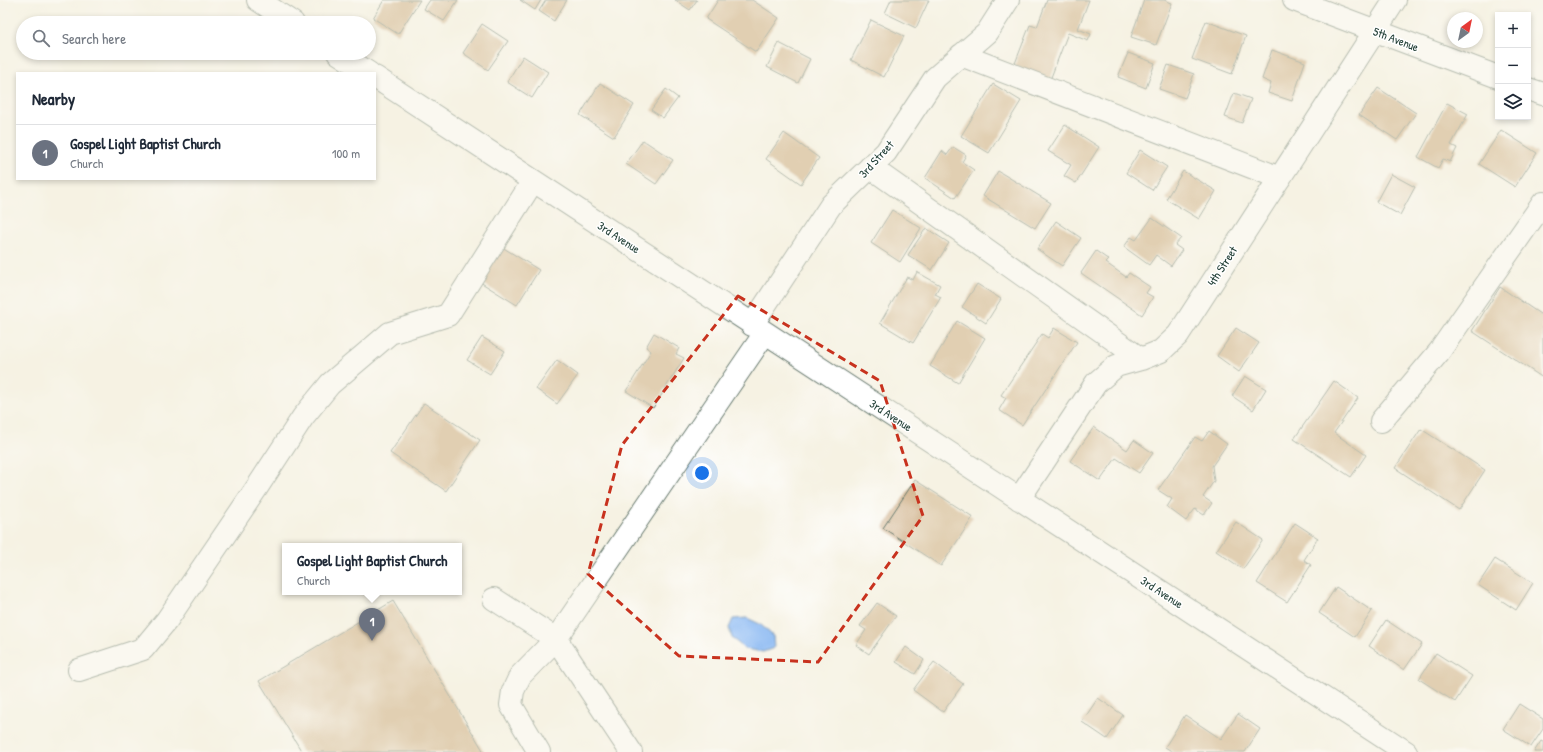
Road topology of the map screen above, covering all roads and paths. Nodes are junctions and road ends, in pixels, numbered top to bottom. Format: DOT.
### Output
graph roads {
  1 [pos="258,0"];
  2 [pos="1008,0"];
  3 [pos="1294,0"];
  4 [pos="1395,0"];
  5 [pos="282,16"];
  6 [pos="1375,31"];
  7 [pos="961,55"];
  8 [pos="349,60"];
  9 [pos="367,72"];
  10 [pos="1495,76"];
  11 [pos="376,78"];
  12 [pos="1531,90"];
  13 [pos="1543,94"];
  14 [pos="870,167"];
  15 [pos="1280,178"];
  16 [pos="533,181"];
  17 [pos="1543,203"];
  18 [pos="758,329"];
  19 [pos="1141,359"];
  20 [pos="1381,421"];
  21 [pos="1019,498"];
  22 [pos="494,599"];
  23 [pos="556,639"];
  24 [pos="79,670"];
  25 [pos="540,752"];
  26 [pos="631,752"];
  27 [pos="1406,752"];
  1 -- 5 [label="street"];
  2 -- 7 [label="street, 3rd Street"];
  3 -- 6 [label="street, 5th Avenue"];
  4 -- 6 [label="street, 4th Street"];
  6 -- 10 [label="street, 5th Avenue"];
  6 -- 15 [label="street, 4th Street"];
  7 -- 14 [label="street, 3rd Street"];
  7 -- 15 [label="street"];
  8 -- 9 [label="street"];
  11 -- 16 [label="street, 3rd Avenue"];
  12 -- 13 [label="street"];
  14 -- 18 [label="street, 3rd Street"];
  14 -- 19 [label="street"];
  15 -- 19 [label="street, 4th Street"];
  16 -- 18 [label="street, 3rd Avenue"];
  16 -- 24 [label="street"];
  17 -- 20 [label="street"];
  18 -- 21 [label="street, 3rd Avenue"];
  18 -- 23 [label="street, 3rd Street"];
  19 -- 21 [label="street, 4th Street"];
  21 -- 27 [label="street, 3rd Avenue"];
  22 -- 23 [label="street"];
  23 -- 25 [label="street, 3rd Street"];
  23 -- 26 [label="street"];
}
